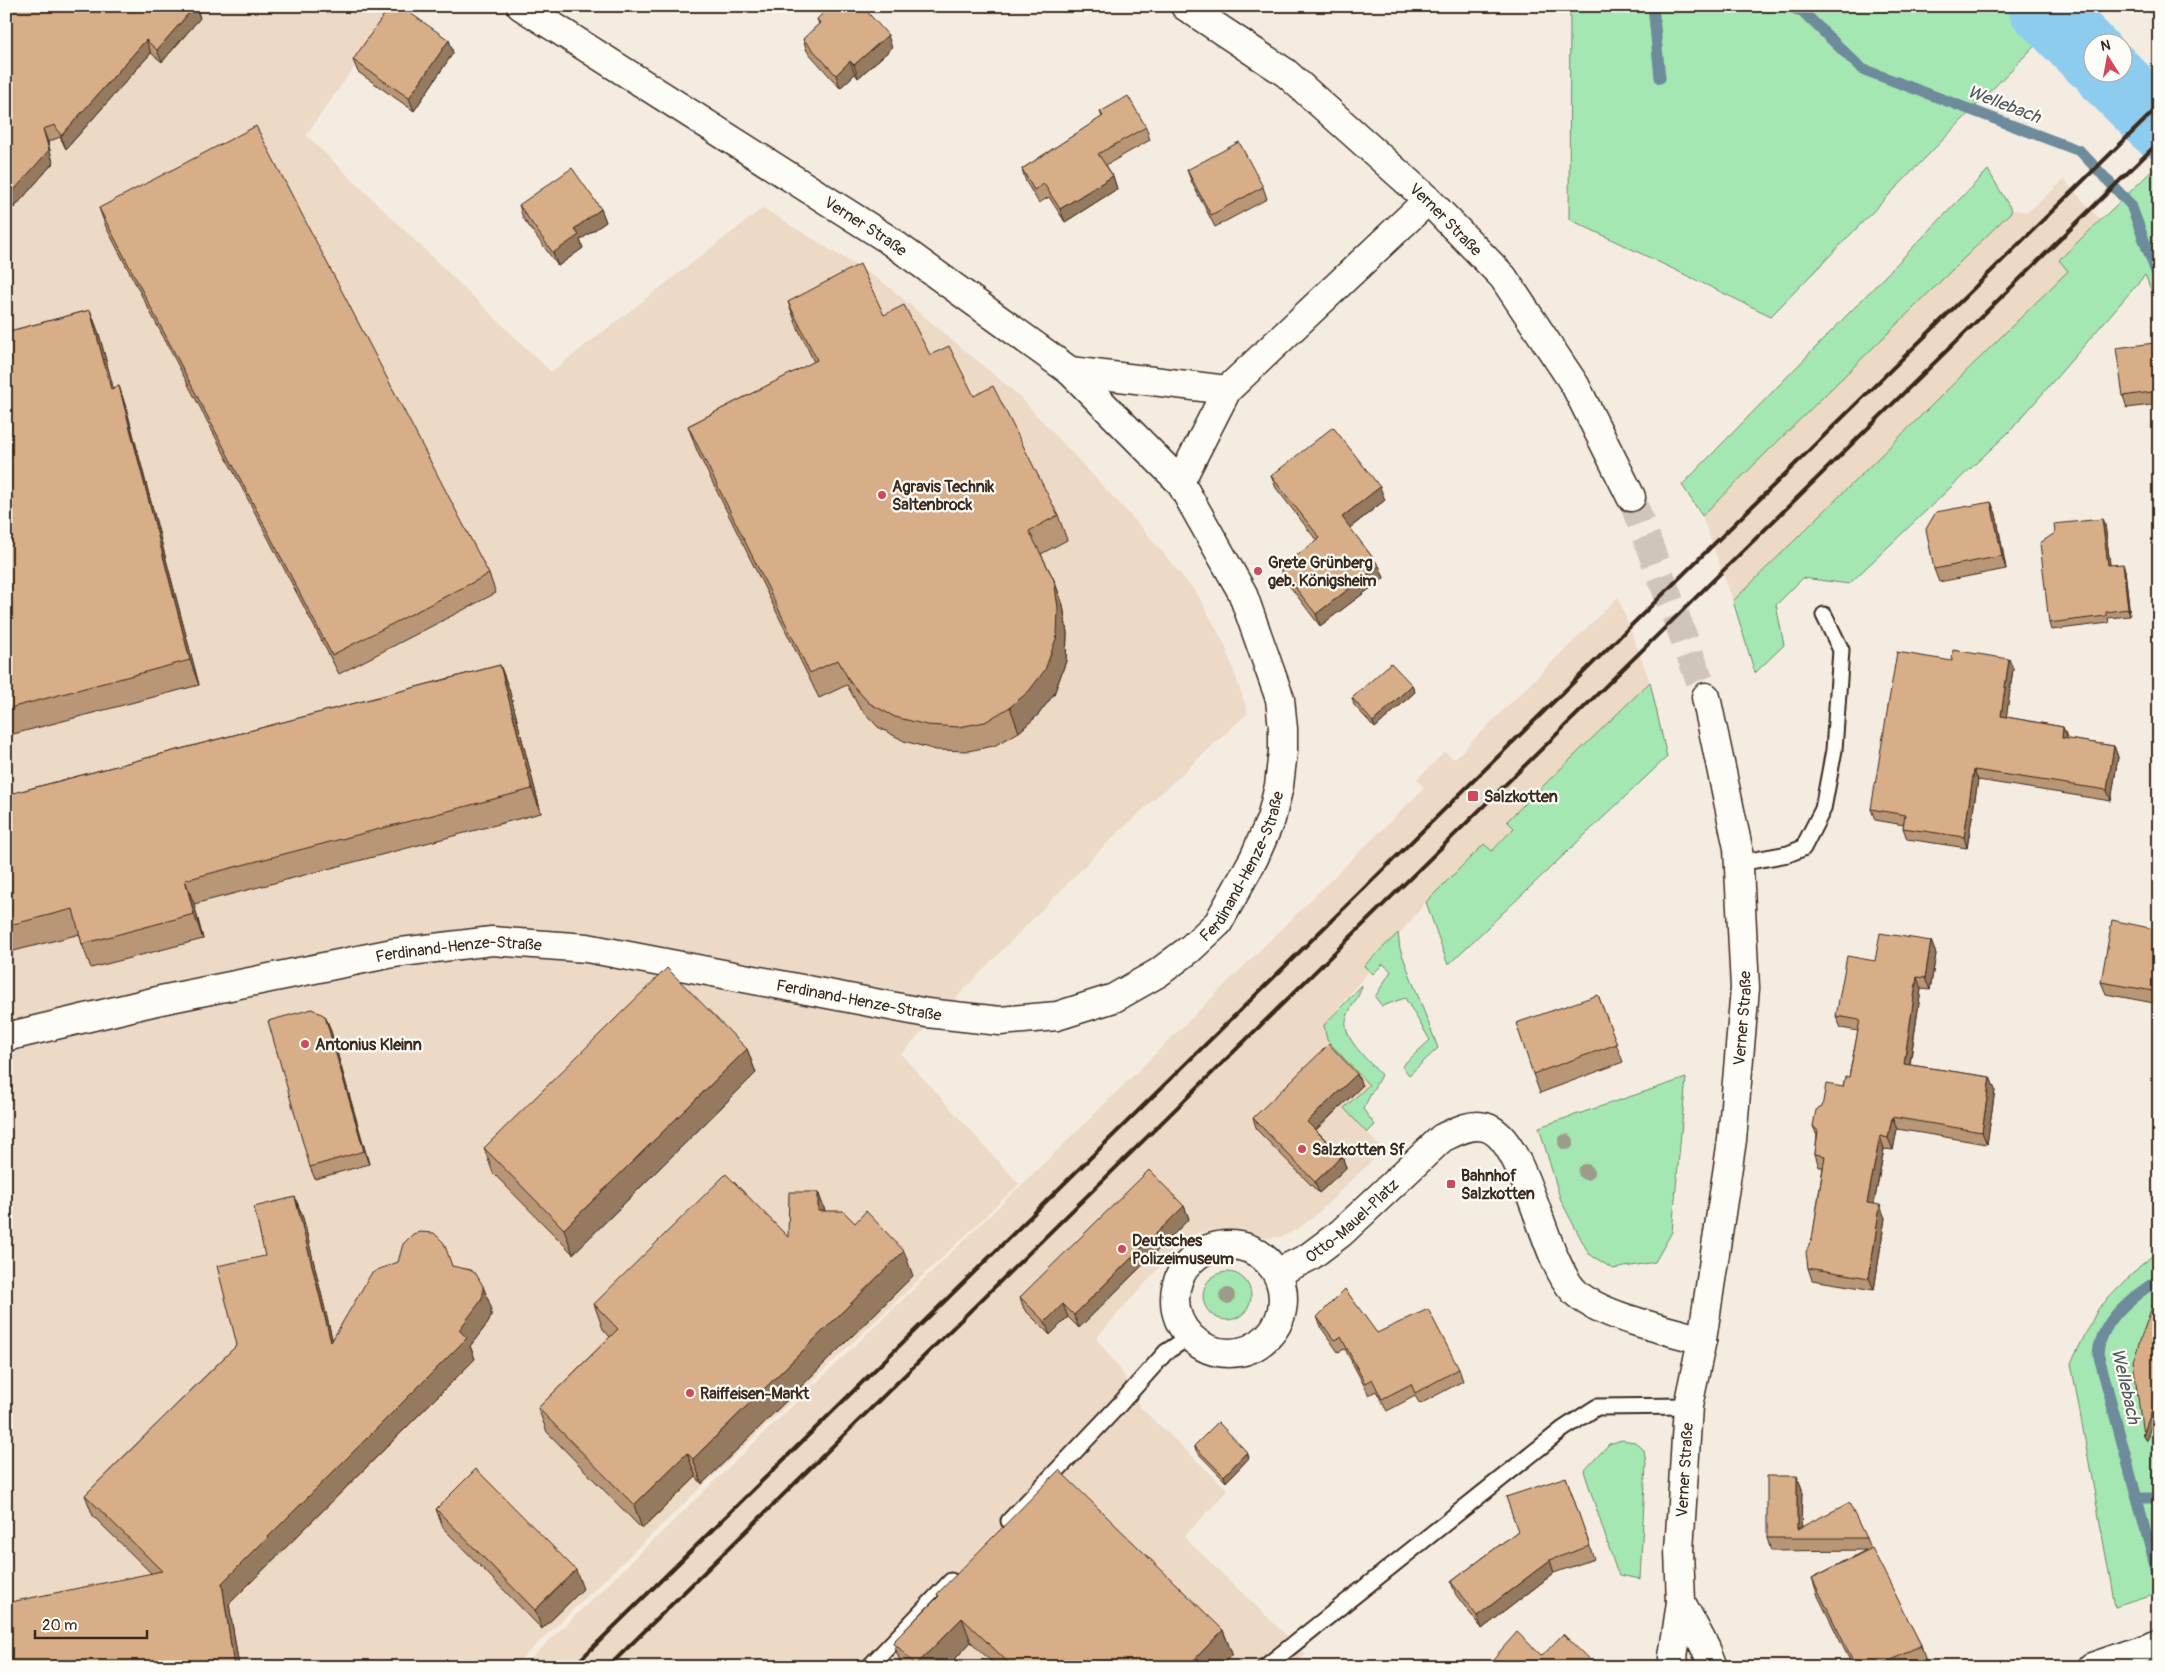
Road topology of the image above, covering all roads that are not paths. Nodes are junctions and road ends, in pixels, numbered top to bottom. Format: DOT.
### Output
graph roads {
  1 [pos="520,6"];
  2 [pos="1185,6"];
  3 [pos="1428,200"];
  4 [pos="1070,371"];
  5 [pos="1228,390"];
  6 [pos="1180,482"];
  7 [pos="1631,496"];
  8 [pos="1824,615"];
  9 [pos="1706,697"];
  10 [pos="1739,863"];
  11 [pos="6,1037"];
  12 [pos="1277,1273"];
  13 [pos="1189,1338"];
  14 [pos="1702,1340"];
  15 [pos="1688,1406"];
  16 [pos="997,1534"];
  17 [pos="963,1568"];
  18 [pos="1681,1602"];
  19 [pos="2151,1646"];
  20 [pos="869,1667"];
  21 [pos="1265,1667"];
  22 [pos="1675,1667"];
  23 [pos="1713,1667"];
  24 [pos="2092,1667"];
  1 -- 4 [label="street, Verner Straße"];
  2 -- 3 [label="street, Verner Straße"];
  3 -- 5 [label="street"];
  3 -- 7 [label="street, Verner Straße"];
  4 -- 5 [label="street, Verner Straße"];
  4 -- 6 [label="street, Ferdinand-Henze-Straße"];
  5 -- 6 [label="street"];
  6 -- 11 [label="street, Ferdinand-Henze-Straße"];
  8 -- 10 [label="lane"];
  9 -- 10 [label="street, Verner Straße"];
  10 -- 14 [label="street, Verner Straße"];
  12 -- 13 [label="street"];
  12 -- 13 [label="street"];
  12 -- 14 [label="street, Otto-Mauel-Platz"];
  13 -- 16 [label="lane"];
  14 -- 15 [label="street, Verner Straße"];
  15 -- 18 [label="street, Verner Straße"];
  15 -- 21 [label="lane"];
  17 -- 20 [label="lane"];
  18 -- 22 [label="street, Verner Straße"];
  18 -- 23 [label="street, Verner Straße"];
  19 -- 24 [label="street"];
}
